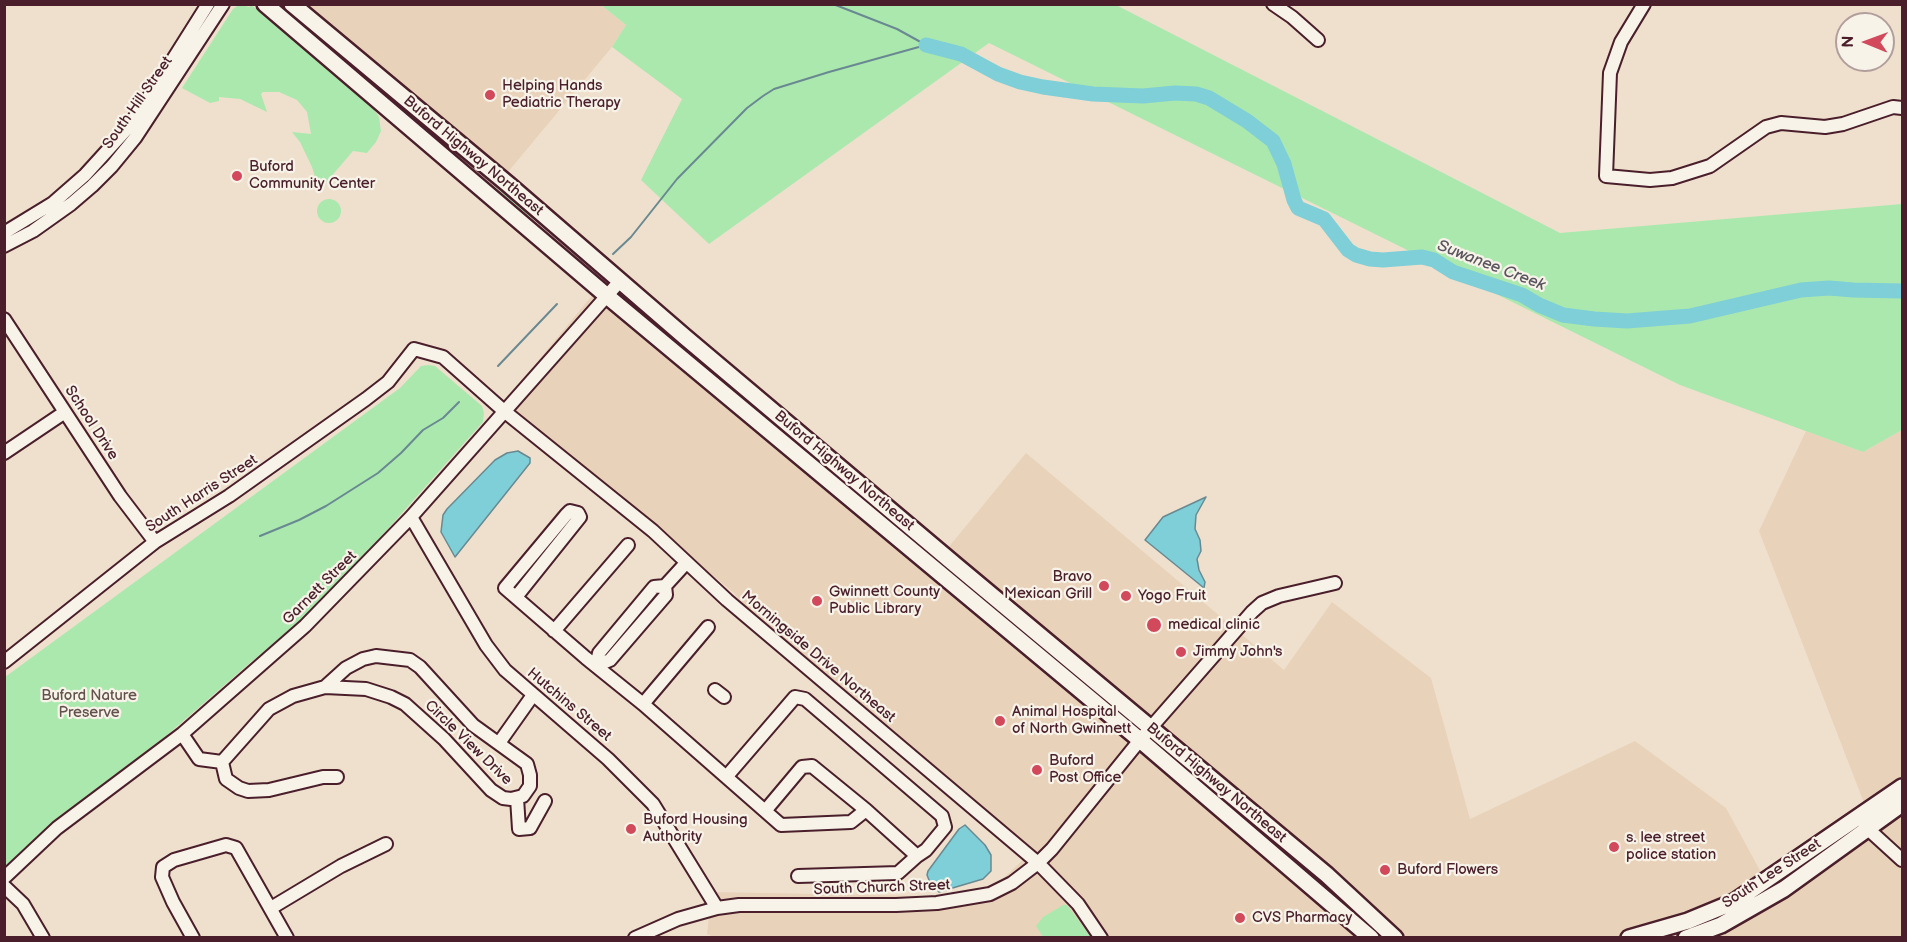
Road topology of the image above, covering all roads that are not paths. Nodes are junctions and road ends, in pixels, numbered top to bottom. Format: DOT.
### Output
graph roads {
  1 [pos="208,4"];
  2 [pos="223,4"];
  3 [pos="265,4"];
  4 [pos="1273,4"];
  5 [pos="1644,4"];
  6 [pos="296,7"];
  7 [pos="1318,40"];
  8 [pos="1902,108"];
  9 [pos="4,233"];
  10 [pos="4,246"];
  11 [pos="620,281"];
  12 [pos="607,296"];
  13 [pos="4,319"];
  14 [pos="414,349"];
  15 [pos="504,411"];
  16 [pos="65,412"];
  17 [pos="4,453"];
  18 [pos="411,517"];
  19 [pos="155,542"];
  20 [pos="628,545"];
  21 [pos="686,563"];
  22 [pos="1335,583"];
  23 [pos="665,586"];
  24 [pos="516,597"];
  25 [pos="628,619"];
  26 [pos="639,626"];
  27 [pos="708,627"];
  28 [pos="554,631"];
  29 [pos="4,662"];
  30 [pos="596,666"];
  31 [pos="325,687"];
  32 [pos="533,695"];
  33 [pos="643,704"];
  34 [pos="1152,728"];
  35 [pos="182,734"];
  36 [pos="1140,740"];
  37 [pos="498,743"];
  38 [pos="222,762"];
  39 [pos="727,776"];
  40 [pos="337,777"];
  41 [pos="1902,787"];
  42 [pos="517,798"];
  43 [pos="545,801"];
  44 [pos="1902,804"];
  45 [pos="866,810"];
  46 [pos="765,811"];
  47 [pos="1864,823"];
  48 [pos="386,844"];
  49 [pos="916,856"];
  50 [pos="1902,860"];
  51 [pos="1038,863"];
  52 [pos="798,876"];
  53 [pos="4,878"];
  54 [pos="4,886"];
  55 [pos="271,908"];
  56 [pos="717,908"];
  57 [pos="1368,934"];
  58 [pos="645,936"];
  59 [pos="43,938"];
  60 [pos="193,938"];
  61 [pos="287,938"];
  62 [pos="1101,938"];
  63 [pos="1395,938"];
  64 [pos="1629,938"];
  65 [pos="1686,938"];
  1 -- 9 [label="street, South Hill Street"];
  2 -- 10 [label="street, South Hill Street"];
  3 -- 12 [label="main road, Buford Highway Northeast"];
  4 -- 7 [label="street"];
  5 -- 8 [label="street"];
  6 -- 11 [label="main road, Buford Highway Northeast"];
  11 -- 12 [label="street, Garnett Street"];
  11 -- 34 [label="main road, Buford Highway Northeast"];
  12 -- 15 [label="street, Garnett Street"];
  12 -- 36 [label="main road, Buford Highway Northeast"];
  13 -- 16 [label="street, School Drive"];
  14 -- 15 [label="street, Morningside Drive Northeast"];
  14 -- 19 [label="street, South Harris Street"];
  15 -- 18 [label="street, Garnett Street"];
  15 -- 21 [label="street, Morningside Drive Northeast"];
  16 -- 17 [label="street"];
  16 -- 19 [label="street, School Drive"];
  18 -- 32 [label="street, Hutchins Street"];
  18 -- 35 [label="street, Garnett Street"];
  19 -- 29 [label="street, South Harris Street"];
  20 -- 28 [label="street"];
  21 -- 23 [label="street"];
  21 -- 51 [label="street, Morningside Drive Northeast"];
  22 -- 34 [label="street, South Church Street"];
  23 -- 25 [label="street"];
  23 -- 26 [label="street"];
  24 -- 24 [label="street"];
  24 -- 28 [label="street"];
  25 -- 26 [label="street"];
  25 -- 30 [label="street"];
  26 -- 30 [label="street"];
  27 -- 33 [label="street"];
  28 -- 30 [label="street"];
  30 -- 33 [label="street"];
  31 -- 37 [label="street, Circle View Drive"];
  31 -- 38 [label="street, Circle View Drive"];
  31 -- 42 [label="street, Circle View Drive"];
  32 -- 37 [label="street"];
  32 -- 56 [label="street, Hutchins Street"];
  33 -- 39 [label="street"];
  34 -- 36 [label="street, South Church Street"];
  34 -- 63 [label="main road, Buford Highway Northeast"];
  35 -- 38 [label="street"];
  35 -- 53 [label="street, Garnett Street"];
  36 -- 51 [label="street, South Church Street"];
  36 -- 57 [label="main road, Buford Highway Northeast"];
  37 -- 42 [label="street, Circle View Drive"];
  38 -- 40 [label="street"];
  39 -- 46 [label="street"];
  39 -- 49 [label="street"];
  41 -- 47 [label="main road, South Lee Street"];
  42 -- 43 [label="street"];
  44 -- 47 [label="main road, South Lee Street"];
  45 -- 46 [label="street"];
  45 -- 46 [label="street"];
  45 -- 49 [label="street"];
  47 -- 50 [label="street"];
  47 -- 64 [label="main road, South Lee Street"];
  47 -- 65 [label="main road, South Lee Street"];
  48 -- 55 [label="street"];
  49 -- 52 [label="street"];
  51 -- 56 [label="street, South Church Street"];
  51 -- 62 [label="street, Morningside Drive Northeast"];
  54 -- 59 [label="street"];
  55 -- 60 [label="street"];
  55 -- 61 [label="street"];
  56 -- 58 [label="street, South Church Street"];
}
